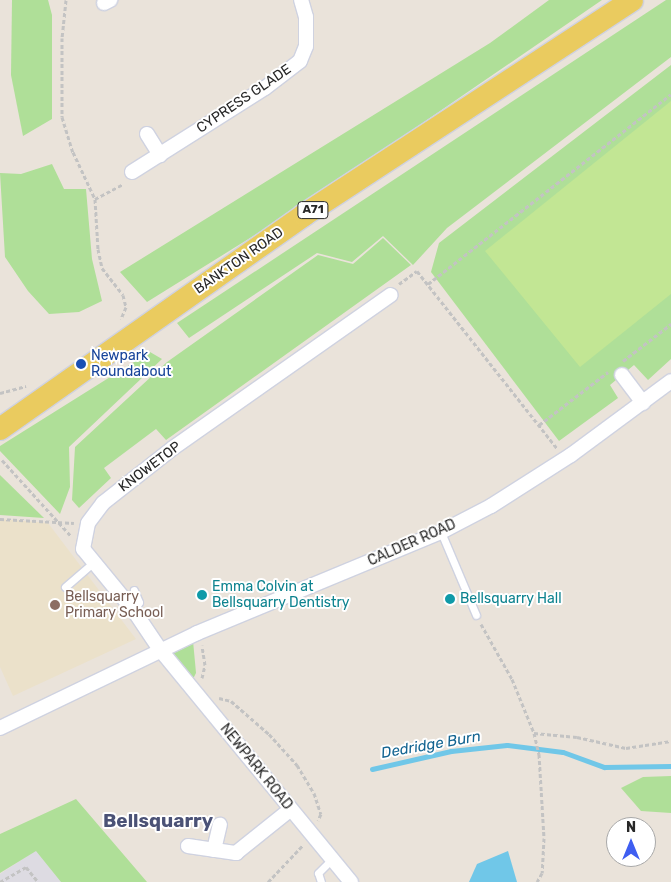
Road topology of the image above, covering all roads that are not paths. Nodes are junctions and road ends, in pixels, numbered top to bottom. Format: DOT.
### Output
graph roads {
  1 [pos="301,0"];
  2 [pos="632,0"];
  3 [pos="147,134"];
  4 [pos="160,154"];
  5 [pos="132,172"];
  6 [pos="391,295"];
  7 [pos="622,375"];
  8 [pos="671,380"];
  9 [pos="643,402"];
  10 [pos="0,430"];
  11 [pos="441,532"];
  12 [pos="94,562"];
  13 [pos="65,587"];
  14 [pos="134,590"];
  15 [pos="134,611"];
  16 [pos="476,615"];
  17 [pos="161,651"];
  18 [pos="0,728"];
  19 [pos="291,809"];
  20 [pos="220,825"];
  21 [pos="188,846"];
  22 [pos="214,850"];
  23 [pos="332,859"];
  24 [pos="321,882"];
  25 [pos="351,882"];
  1 -- 4 [label="street, CYPRESS GLADE"];
  2 -- 10 [label="main road, BANKTON ROAD / A71"];
  3 -- 4 [label="street"];
  4 -- 5 [label="street, CYPRESS GLADE"];
  6 -- 12 [label="street, KNOWETOP"];
  7 -- 9 [label="street"];
  8 -- 9 [label="street, CALDER ROAD"];
  9 -- 11 [label="street, CALDER ROAD"];
  11 -- 16 [label="lane"];
  11 -- 17 [label="street, CALDER ROAD"];
  12 -- 13 [label="lane"];
  12 -- 15 [label="street, KNOWETOP"];
  14 -- 15 [label="lane"];
  15 -- 17 [label="street, KNOWETOP"];
  17 -- 18 [label="street, CALDER ROAD"];
  17 -- 19 [label="street, NEWPARK ROAD"];
  19 -- 22 [label="street"];
  19 -- 23 [label="street, NEWPARK ROAD"];
  20 -- 22 [label="street"];
  21 -- 22 [label="street"];
  23 -- 24 [label="lane"];
  23 -- 25 [label="street, NEWPARK ROAD"];
}
